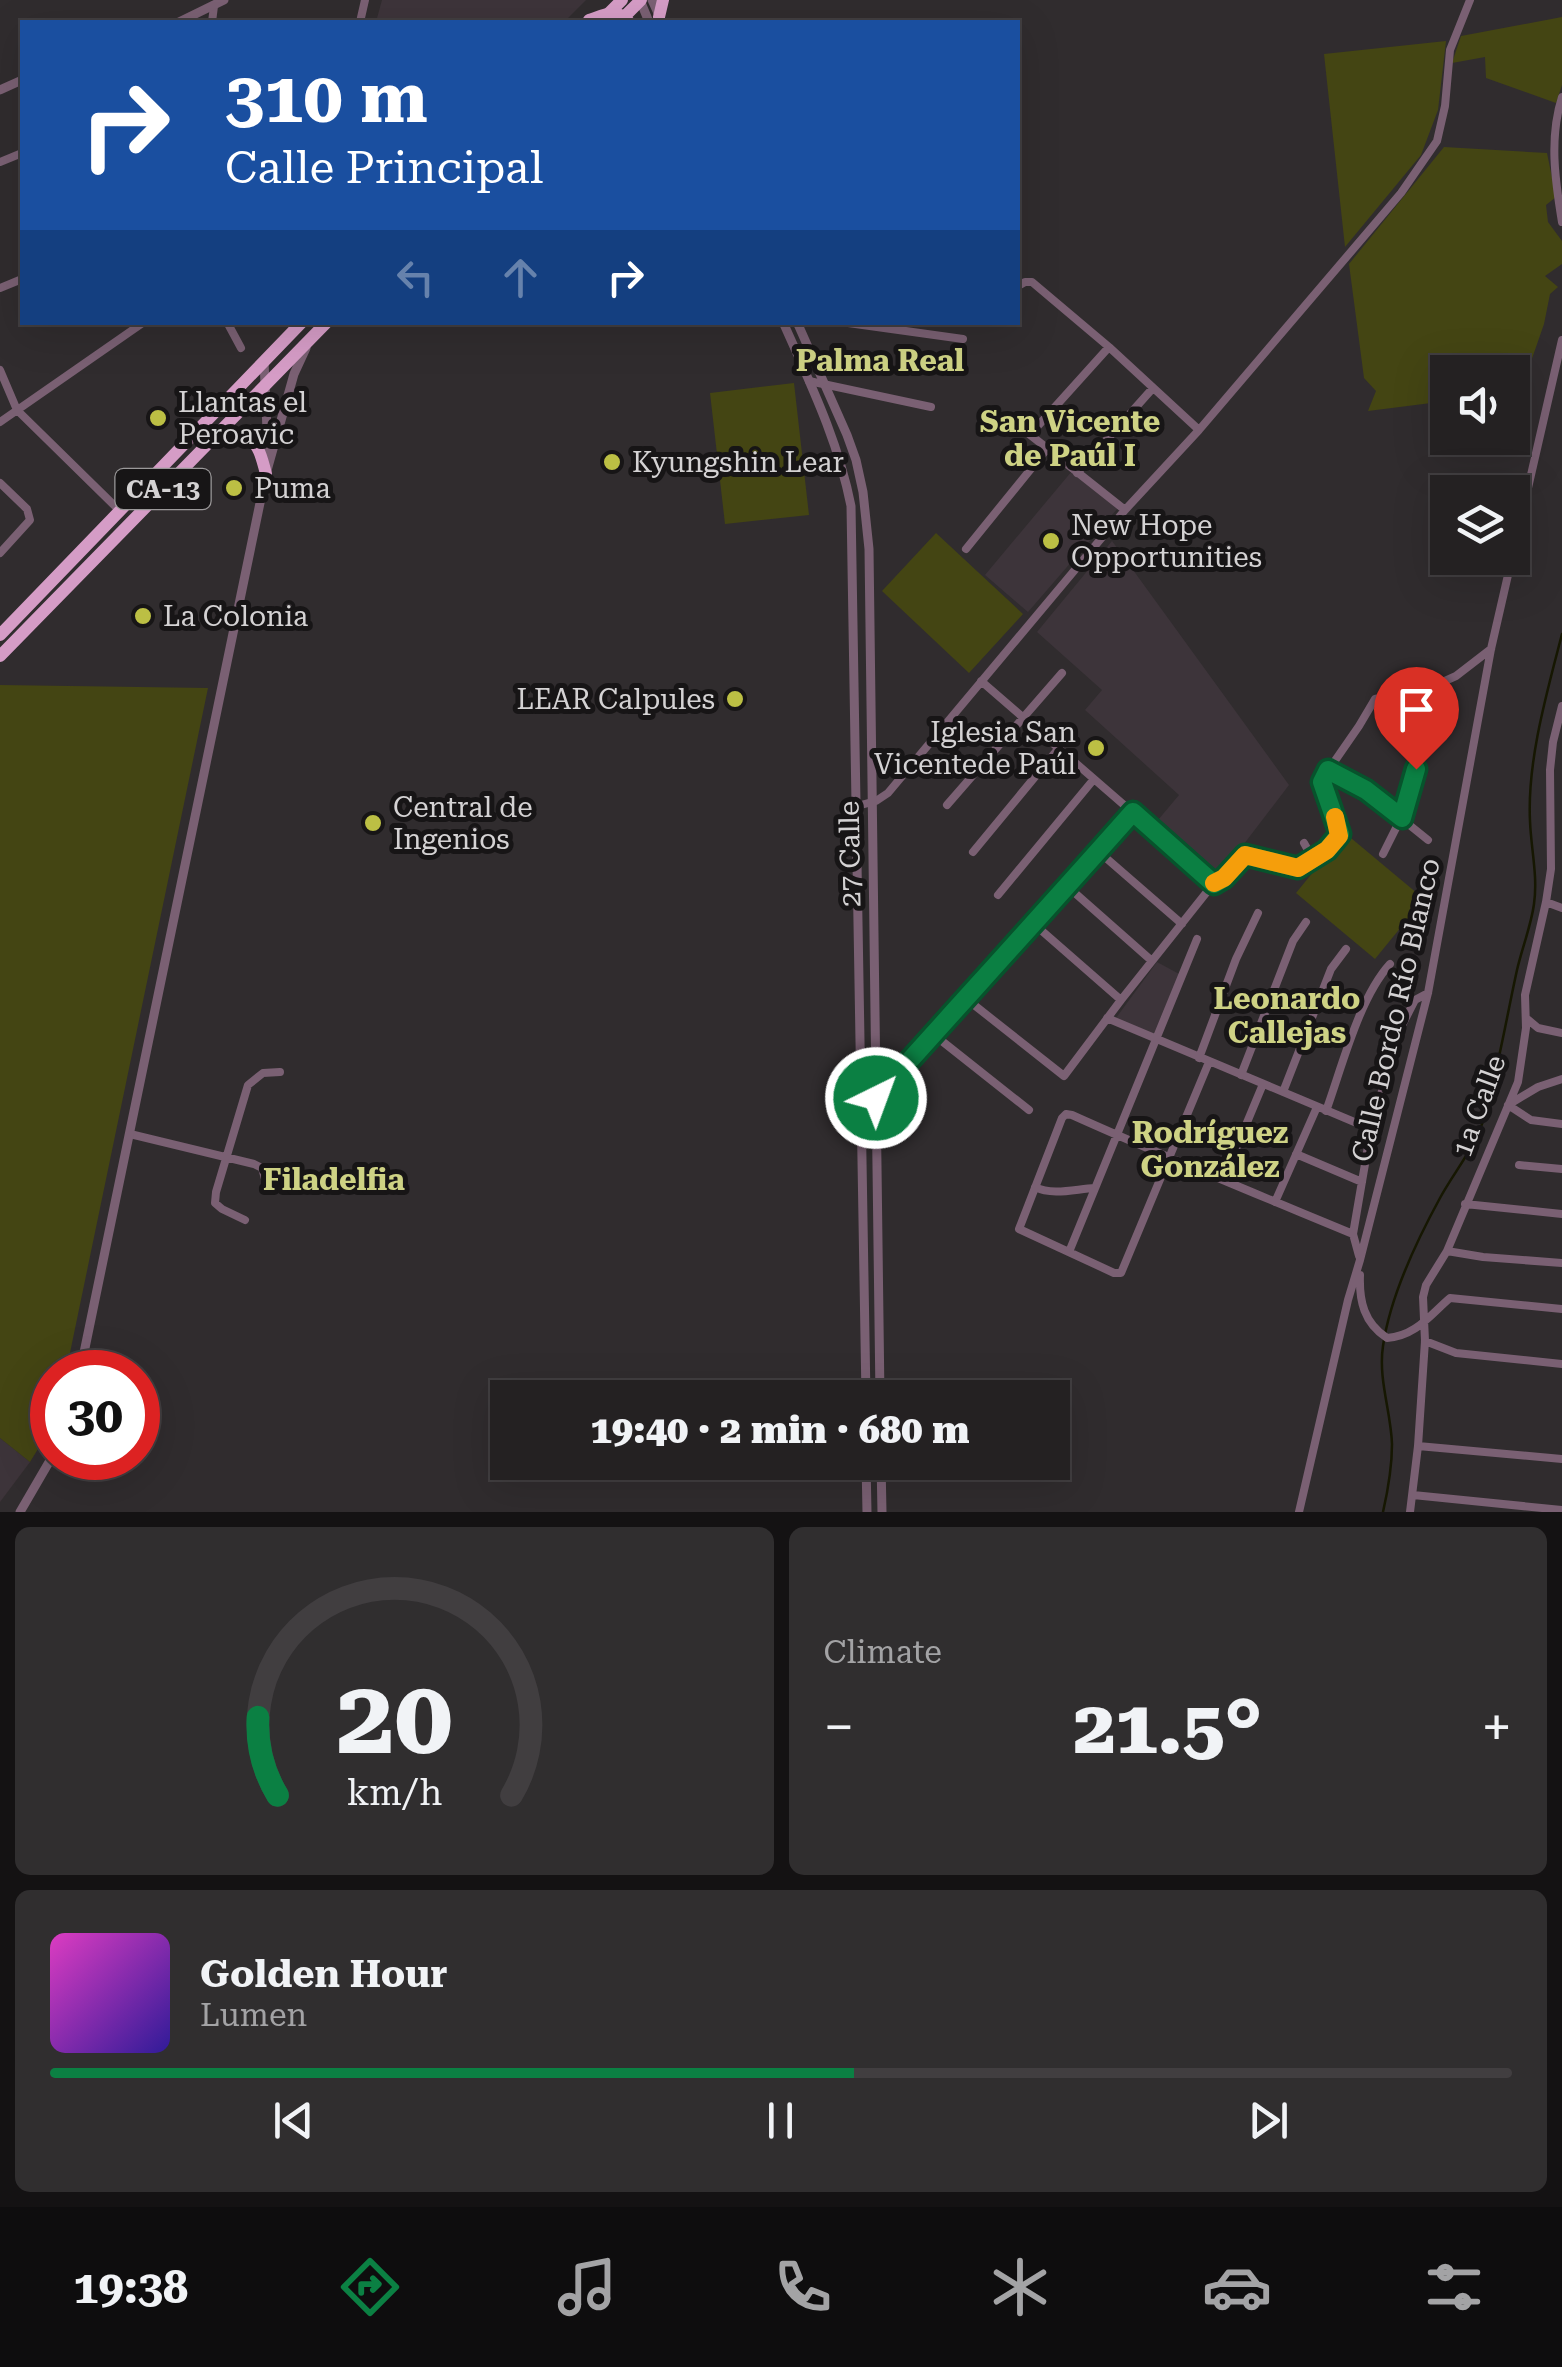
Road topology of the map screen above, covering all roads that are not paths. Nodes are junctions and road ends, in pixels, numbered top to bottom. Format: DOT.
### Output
graph roads {
  1 [pos="610,0"];
  2 [pos="622,0"];
  3 [pos="641,0"];
  4 [pos="1470,0"];
  5 [pos="219,3"];
  6 [pos="183,20"];
  7 [pos="594,20"];
  8 [pos="595,20"];
  9 [pos="596,20"];
  10 [pos="621,20"];
  11 [pos="627,20"];
  12 [pos="656,20"];
  13 [pos="1562,97"];
  14 [pos="1562,222"];
  15 [pos="1020,285"];
  16 [pos="140,325"];
  17 [pos="228,325"];
  18 [pos="289,325"];
  19 [pos="299,325"];
  20 [pos="324,325"];
  21 [pos="783,325"];
  22 [pos="798,325"];
  23 [pos="863,325"];
  24 [pos="313,337"];
  25 [pos="963,339"];
  26 [pos="286,340"];
  27 [pos="1562,340"];
  28 [pos="1109,347"];
  29 [pos="240,348"];
  30 [pos="264,361"];
  31 [pos="0,370"];
  32 [pos="809,381"];
  33 [pos="265,384"];
  34 [pos="824,384"];
  35 [pos="1154,388"];
  36 [pos="931,407"];
  37 [pos="17,410"];
  38 [pos="0,422"];
  39 [pos="1018,426"];
  40 [pos="201,428"];
  41 [pos="1036,428"];
  42 [pos="1199,430"];
  43 [pos="213,437"];
  44 [pos="1048,449"];
  45 [pos="267,468"];
  46 [pos="1078,473"];
  47 [pos="845,475"];
  48 [pos="860,478"];
  49 [pos="0,484"];
  50 [pos="143,508"];
  51 [pos="1125,510"];
  52 [pos="120,512"];
  53 [pos="851,512"];
  54 [pos="865,512"];
  55 [pos="966,549"];
  56 [pos="0,552"];
  57 [pos="0,635"];
  58 [pos="1491,648"];
  59 [pos="0,656"];
  60 [pos="1062,673"];
  61 [pos="981,681"];
  62 [pos="1436,684"];
  63 [pos="1562,706"];
  64 [pos="1024,718"];
  65 [pos="1058,749"];
  66 [pos="1328,770"];
  67 [pos="1550,770"];
  68 [pos="1561,771"];
  69 [pos="1094,780"];
  70 [pos="872,802"];
  71 [pos="947,805"];
  72 [pos="857,806"];
  73 [pos="1133,812"];
  74 [pos="1402,818"];
  75 [pos="1428,840"];
  76 [pos="1304,844"];
  77 [pos="1098,851"];
  78 [pos="972,852"];
  79 [pos="1383,854"];
  80 [pos="1313,860"];
  81 [pos="1214,884"];
  82 [pos="1068,886"];
  83 [pos="998,895"];
  84 [pos="1546,902"];
  85 [pos="1562,908"];
  86 [pos="1258,912"];
  87 [pos="1306,922"];
  88 [pos="1034,924"];
  89 [pos="1182,924"];
  90 [pos="1198,939"];
  91 [pos="1346,949"];
  92 [pos="1152,961"];
  93 [pos="1390,964"];
  94 [pos="1428,993"];
  95 [pos="964,997"];
  96 [pos="1121,1000"];
  97 [pos="1525,1017"];
  98 [pos="1106,1018"];
  99 [pos="933,1034"];
  100 [pos="1562,1034"];
  101 [pos="1157,1041"];
  102 [pos="1199,1058"];
  103 [pos="1209,1062"];
  104 [pos="280,1072"];
  105 [pos="1241,1075"];
  106 [pos="1562,1079"];
  107 [pos="1263,1084"];
  108 [pos="1282,1092"];
  109 [pos="876,1098"];
  110 [pos="1508,1105"];
  111 [pos="1321,1109"];
  112 [pos="1029,1110"];
  113 [pos="861,1114"];
  114 [pos="1562,1124"];
  115 [pos="1371,1129"];
  116 [pos="130,1134"];
  117 [pos="1116,1134"];
  118 [pos="1296,1154"];
  119 [pos="1169,1158"];
  120 [pos="226,1159"];
  121 [pos="1519,1164"];
  122 [pos="1562,1169"];
  123 [pos="265,1178"];
  124 [pos="1223,1180"];
  125 [pos="1362,1182"];
  126 [pos="1035,1187"];
  127 [pos="1094,1188"];
  128 [pos="1275,1202"];
  129 [pos="1465,1204"];
  130 [pos="1562,1214"];
  131 [pos="245,1220"];
  132 [pos="1354,1234"];
  133 [pos="1447,1250"];
  134 [pos="1069,1252"];
  135 [pos="1360,1260"];
  136 [pos="1562,1263"];
  137 [pos="1562,1308"];
  138 [pos="1426,1318"];
  139 [pos="1425,1341"];
  140 [pos="85,1350"];
  141 [pos="1562,1364"];
  142 [pos="866,1380"];
  143 [pos="880,1380"];
  144 [pos="1418,1446"];
  145 [pos="1562,1459"];
  146 [pos="39,1480"];
  147 [pos="866,1480"];
  148 [pos="882,1480"];
  149 [pos="1413,1495"];
  150 [pos="1562,1510"];
  151 [pos="20,1512"];
  152 [pos="867,1512"];
  153 [pos="882,1512"];
  154 [pos="1299,1512"];
  155 [pos="1410,1512"];
  1 -- 7 [label="highway"];
  2 -- 8 [label="highway, bridge"];
  3 -- 10 [label="highway, bridge"];
  3 -- 12 [label="street"];
  4 -- 42 [label="street"];
  5 -- 6 [label="street"];
  9 -- 11 [label="highway"];
  13 -- 14 [label="street"];
  15 -- 28 [label="street"];
  16 -- 37 [label="street"];
  17 -- 29 [label="street"];
  18 -- 26 [label="street"];
  19 -- 26 [label="highway, CA-13"];
  20 -- 24 [label="highway, CA-13"];
  21 -- 32 [label="street, 27 Calle"];
  22 -- 34 [label="street, 27 Calle"];
  23 -- 25 [label="street"];
  24 -- 33 [label="highway, CA-13"];
  24 -- 45 [label="street"];
  26 -- 30 [label="highway, CA-13"];
  27 -- 58 [label="street, Calle Bordo Río Blanco"];
  28 -- 35 [label="street"];
  28 -- 41 [label="street"];
  30 -- 33 [label="street"];
  30 -- 40 [label="highway, CA-13"];
  31 -- 37 [label="street"];
  32 -- 34 [label="street"];
  32 -- 47 [label="street, 27 Calle"];
  33 -- 43 [label="highway, CA-13"];
  33 -- 45 [label="street"];
  34 -- 36 [label="street"];
  34 -- 48 [label="street, 27 Calle"];
  35 -- 42 [label="street"];
  35 -- 46 [label="street"];
  37 -- 38 [label="street"];
  37 -- 52 [label="street"];
  39 -- 44 [label="street"];
  40 -- 50 [label="highway"];
  40 -- 52 [label="highway, CA-13"];
  42 -- 51 [label="street"];
  43 -- 45 [label="highway"];
  43 -- 50 [label="highway, CA-13"];
  44 -- 46 [label="street"];
  44 -- 55 [label="street"];
  45 -- 116 [label="street"];
  46 -- 51 [label="street"];
  47 -- 48 [label="street"];
  47 -- 53 [label="street, 27 Calle"];
  48 -- 54 [label="street, 27 Calle"];
  49 -- 56 [label="street"];
  50 -- 59 [label="highway, CA-13"];
  51 -- 61 [label="street"];
  52 -- 57 [label="highway, CA-13"];
  53 -- 54 [label="street"];
  53 -- 72 [label="street, 27 Calle"];
  54 -- 70 [label="street, 27 Calle"];
  58 -- 62 [label="street"];
  58 -- 94 [label="street, Calle Bordo Río Blanco"];
  60 -- 64 [label="street"];
  61 -- 64 [label="street"];
  61 -- 70 [label="street"];
  62 -- 66 [label="street"];
  62 -- 74 [label="street"];
  63 -- 67 [label="street, 1a Calle"];
  64 -- 65 [label="street"];
  64 -- 71 [label="street"];
  65 -- 69 [label="street"];
  65 -- 78 [label="street"];
  66 -- 74 [label="street"];
  66 -- 80 [label="street"];
  67 -- 68 [label="street"];
  67 -- 84 [label="street, 1a Calle"];
  69 -- 73 [label="street"];
  69 -- 83 [label="street"];
  70 -- 72 [label="street"];
  70 -- 109 [label="street, 27 Calle"];
  72 -- 113 [label="street, 27 Calle"];
  73 -- 77 [label="street"];
  73 -- 81 [label="street"];
  74 -- 75 [label="street"];
  74 -- 79 [label="street"];
  76 -- 80 [label="street"];
  77 -- 82 [label="street"];
  77 -- 89 [label="street"];
  80 -- 81 [label="street"];
  81 -- 89 [label="street"];
  82 -- 88 [label="street"];
  82 -- 92 [label="street"];
  84 -- 85 [label="street"];
  84 -- 97 [label="street, 1a Calle"];
  86 -- 102 [label="street"];
  87 -- 105 [label="street"];
  88 -- 95 [label="street"];
  88 -- 96 [label="street"];
  89 -- 92 [label="street"];
  90 -- 101 [label="street"];
  91 -- 108 [label="street"];
  92 -- 96 [label="street"];
  93 -- 111 [label="street"];
  94 -- 115 [label="street"];
  94 -- 135 [label="street, Calle Bordo Río Blanco"];
  95 -- 98 [label="street"];
  95 -- 99 [label="street"];
  96 -- 98 [label="street"];
  97 -- 100 [label="street"];
  97 -- 110 [label="street, 1a Calle"];
  98 -- 101 [label="street"];
  99 -- 109 [label="street"];
  99 -- 112 [label="street"];
  101 -- 102 [label="street"];
  101 -- 117 [label="street"];
  102 -- 103 [label="street"];
  103 -- 105 [label="street"];
  103 -- 119 [label="street"];
  104 -- 120 [label="street"];
  105 -- 107 [label="street"];
  106 -- 110 [label="street"];
  107 -- 108 [label="street"];
  107 -- 124 [label="street"];
  108 -- 111 [label="street"];
  109 -- 113 [label="street"];
  109 -- 143 [label="street, 27 Calle"];
  110 -- 114 [label="street"];
  110 -- 129 [label="street, 1a Calle"];
  111 -- 115 [label="street"];
  111 -- 118 [label="street"];
  113 -- 142 [label="street, 27 Calle"];
  115 -- 125 [label="street"];
  116 -- 120 [label="street"];
  116 -- 140 [label="street"];
  117 -- 119 [label="street"];
  117 -- 126 [label="street"];
  117 -- 127 [label="street"];
  118 -- 125 [label="street"];
  118 -- 128 [label="street"];
  119 -- 124 [label="street"];
  119 -- 134 [label="street"];
  120 -- 123 [label="street"];
  120 -- 131 [label="street"];
  121 -- 122 [label="street"];
  124 -- 128 [label="street"];
  125 -- 132 [label="street"];
  126 -- 127 [label="street"];
  126 -- 134 [label="street"];
  127 -- 134 [label="street"];
  128 -- 132 [label="street"];
  129 -- 130 [label="street"];
  129 -- 133 [label="street, 1a Calle"];
  132 -- 135 [label="street"];
  133 -- 136 [label="street"];
  133 -- 138 [label="street, 1a Calle"];
  135 -- 138 [label="street"];
  135 -- 154 [label="street, Calle Bordo Río Blanco"];
  137 -- 138 [label="street"];
  138 -- 139 [label="street, 1a Calle"];
  139 -- 141 [label="street"];
  139 -- 144 [label="street, 1a Calle"];
  144 -- 145 [label="street"];
  144 -- 149 [label="street, 1a Calle"];
  146 -- 151 [label="street"];
  147 -- 152 [label="street"];
  148 -- 153 [label="street"];
  149 -- 150 [label="street"];
  149 -- 155 [label="street, 1a Calle"];
}
